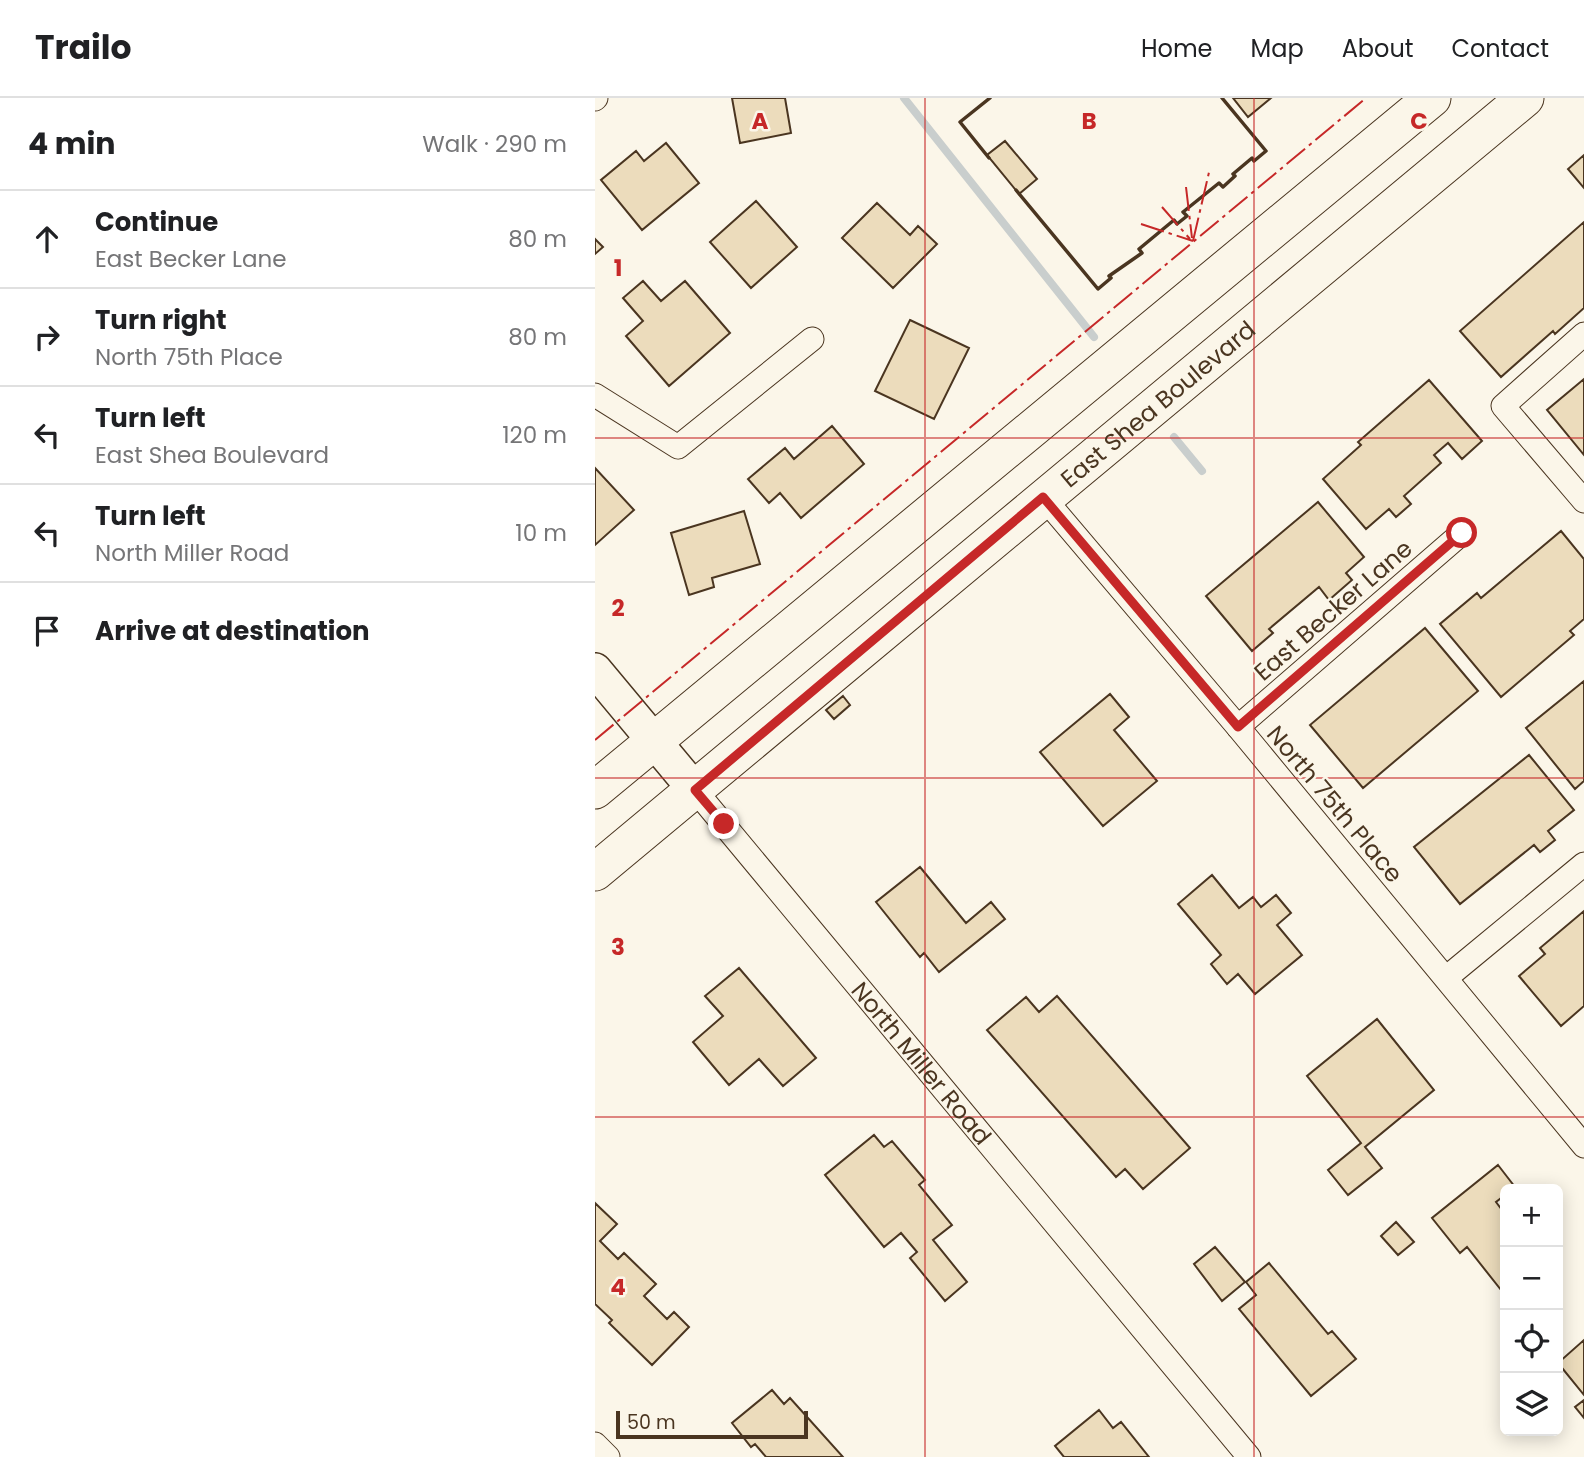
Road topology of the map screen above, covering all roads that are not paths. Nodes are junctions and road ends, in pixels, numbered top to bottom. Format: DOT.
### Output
graph roads {
  1 [pos="1432,98"];
  2 [pos="1525,98"];
  3 [pos="1395,130"];
  4 [pos="1432,175"];
  5 [pos="1584,334"];
  6 [pos="812,339"];
  7 [pos="595,395"];
  8 [pos="1043,497"];
  9 [pos="1584,501"];
  10 [pos="1462,533"];
  11 [pos="595,670"];
  12 [pos="1238,727"];
  13 [pos="655,742"];
  14 [pos="595,790"];
  15 [pos="695,790"];
  16 [pos="1584,864"];
  17 [pos="595,872"];
  18 [pos="1446,978"];
  19 [pos="1584,1146"];
  20 [pos="595,1444"];
  21 [pos="608,1457"];
  22 [pos="1249,1457"];
  1 -- 3 [label="main road"];
  2 -- 4 [label="main road, East Shea Boulevard"];
  3 -- 4 [label="main road"];
  3 -- 13 [label="main road"];
  4 -- 8 [label="main road, East Shea Boulevard"];
  5 -- 9 [label="street"];
  6 -- 7 [label="street"];
  8 -- 12 [label="street, North 75th Place"];
  8 -- 15 [label="main road, East Shea Boulevard"];
  10 -- 12 [label="street, East Becker Lane"];
  11 -- 13 [label="street, North Miller Road"];
  12 -- 18 [label="street, North 75th Place"];
  13 -- 14 [label="main road"];
  13 -- 15 [label="street, North Miller Road"];
  15 -- 17 [label="main road, East Shea Boulevard"];
  15 -- 22 [label="street, North Miller Road"];
  16 -- 18 [label="street"];
  18 -- 19 [label="street, North 75th Place"];
  20 -- 21 [label="street"];
}
